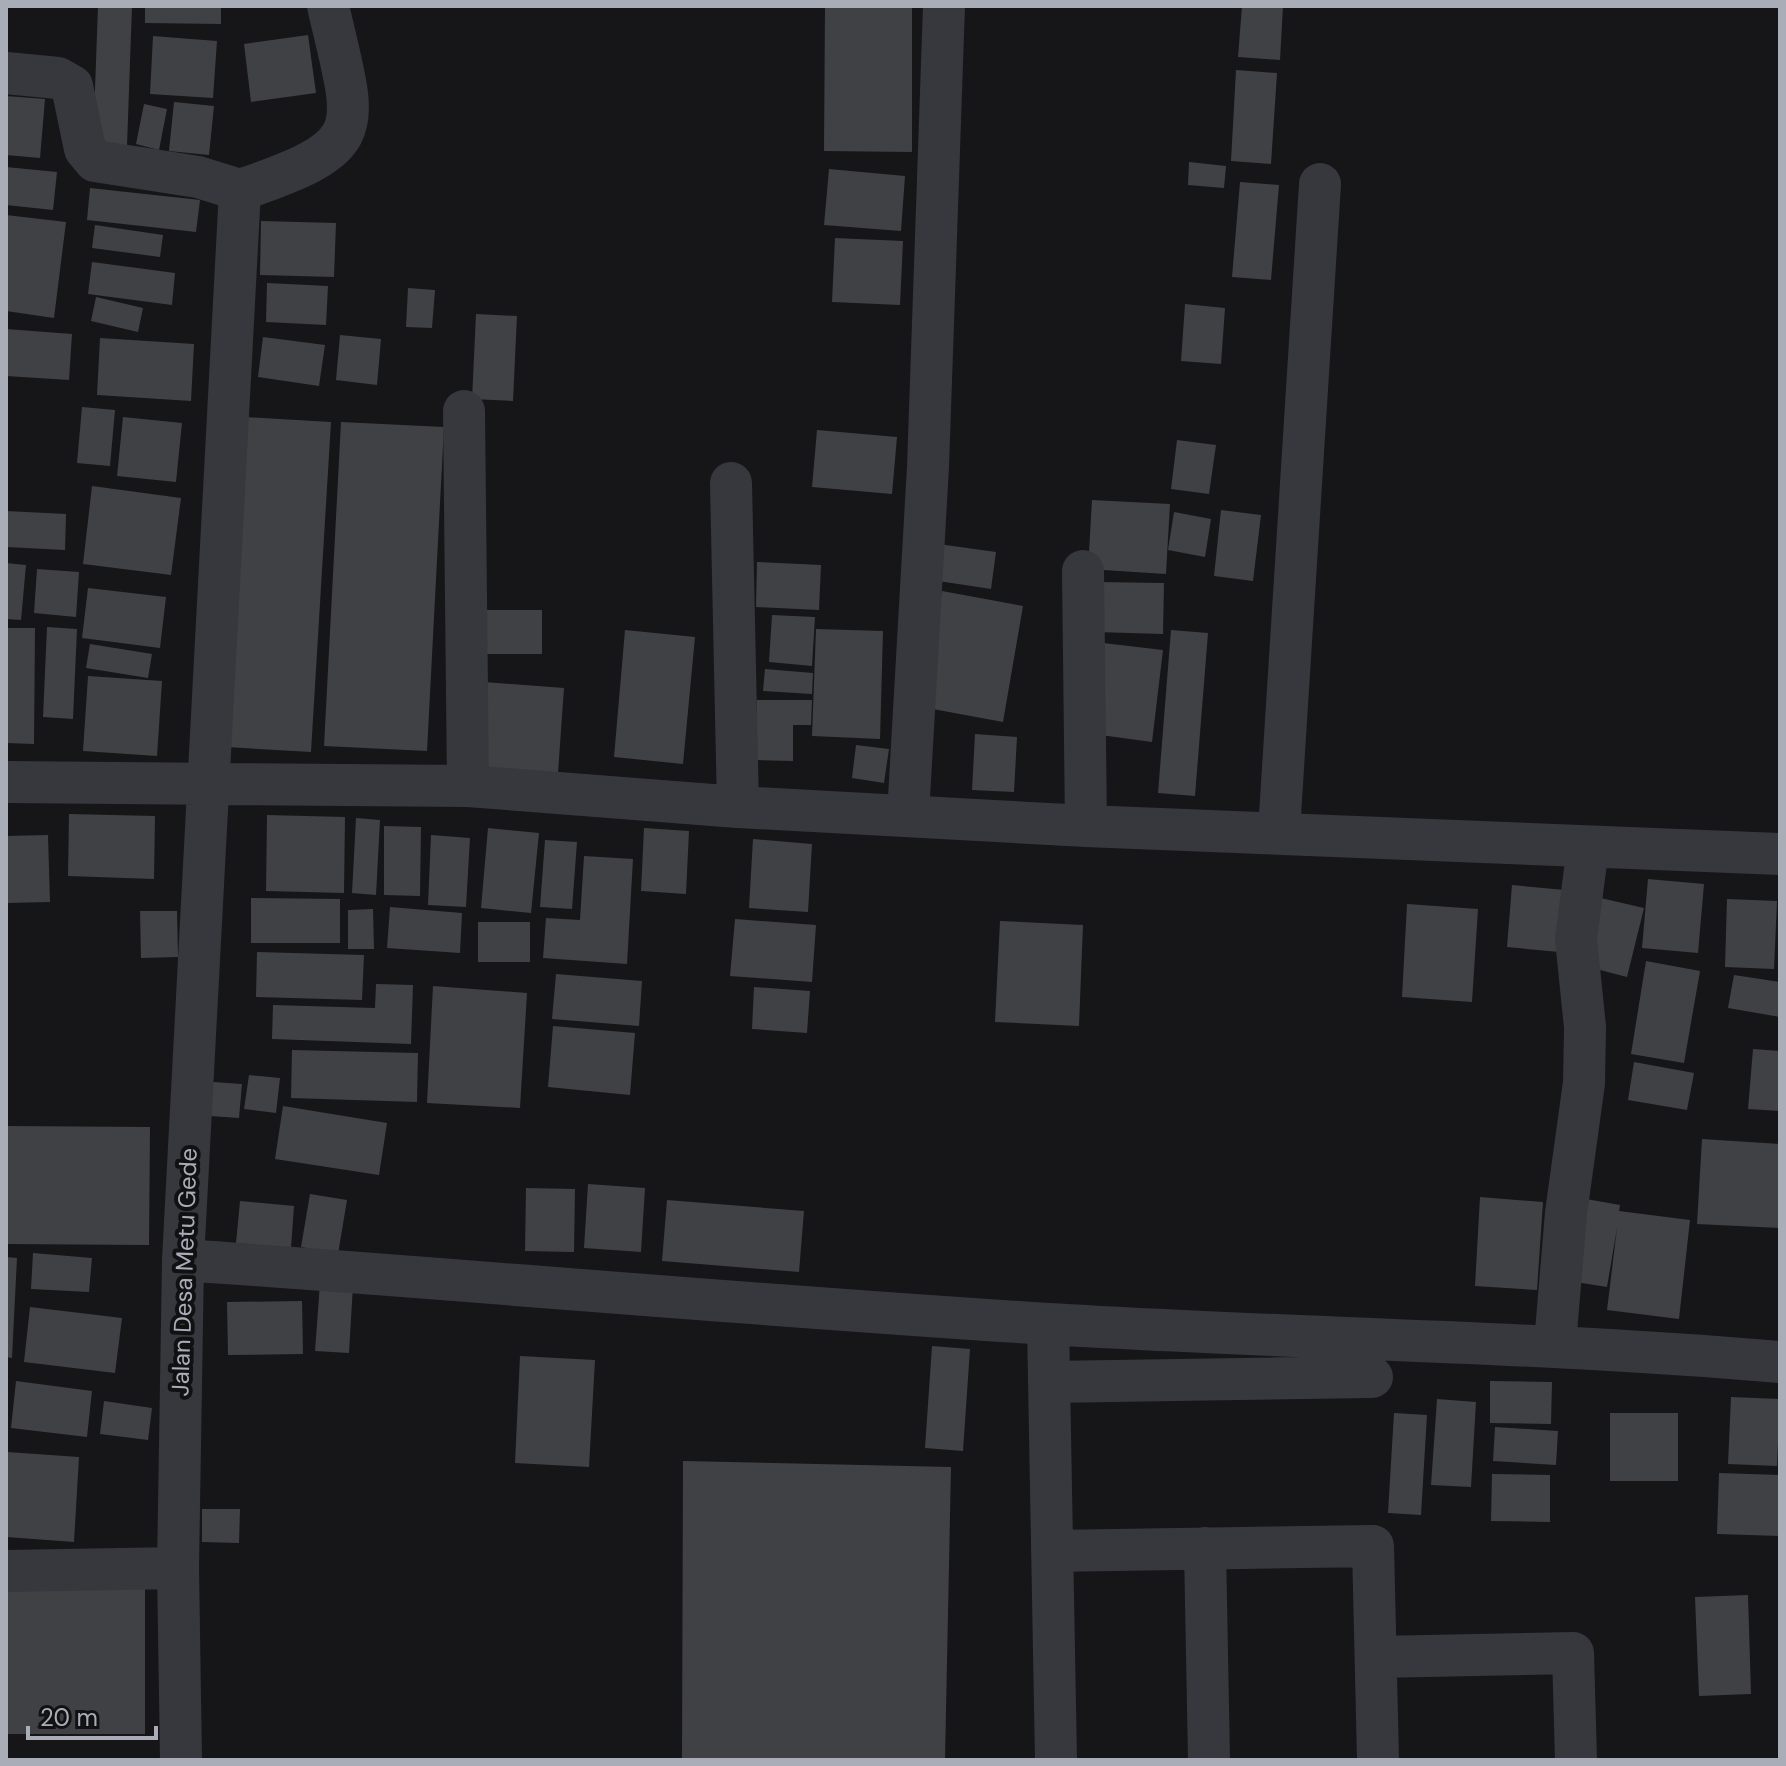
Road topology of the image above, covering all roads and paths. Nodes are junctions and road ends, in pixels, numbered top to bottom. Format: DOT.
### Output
graph roads {
  1 [pos="328,6"];
  2 [pos="944,6"];
  3 [pos="6,73"];
  4 [pos="1320,184"];
  5 [pos="240,190"];
  6 [pos="464,411"];
  7 [pos="731,483"];
  8 [pos="1083,571"];
  9 [pos="6,782"];
  10 [pos="207,784"];
  11 [pos="468,786"];
  12 [pos="738,807"];
  13 [pos="908,815"];
  14 [pos="1086,826"];
  15 [pos="1279,831"];
  16 [pos="1588,847"];
  17 [pos="1780,854"];
  18 [pos="183,1260"];
  19 [pos="1048,1324"];
  20 [pos="1555,1344"];
  21 [pos="1780,1362"];
  22 [pos="1372,1377"];
  23 [pos="1049,1382"];
  24 [pos="1205,1548"];
  25 [pos="1052,1551"];
  26 [pos="178,1568"];
  27 [pos="6,1571"];
  28 [pos="1376,1657"];
  29 [pos="181,1760"];
  30 [pos="1056,1760"];
  31 [pos="1209,1760"];
  32 [pos="1378,1760"];
  33 [pos="1576,1760"];
  1 -- 5 [label="street"];
  2 -- 13 [label="street"];
  3 -- 5 [label="street"];
  4 -- 15 [label="street"];
  5 -- 10 [label="street, Jalan Desa Metu Gede"];
  6 -- 11 [label="street"];
  7 -- 12 [label="street"];
  8 -- 14 [label="street"];
  9 -- 10 [label="street"];
  10 -- 11 [label="street"];
  10 -- 18 [label="street, Jalan Desa Metu Gede"];
  11 -- 12 [label="street"];
  12 -- 13 [label="street"];
  13 -- 14 [label="street"];
  14 -- 15 [label="street"];
  15 -- 16 [label="street"];
  16 -- 17 [label="street"];
  16 -- 20 [label="street"];
  18 -- 19 [label="street"];
  18 -- 26 [label="street, Jalan Desa Metu Gede"];
  19 -- 20 [label="street"];
  19 -- 23 [label="street"];
  20 -- 21 [label="street"];
  22 -- 23 [label="street"];
  23 -- 25 [label="street"];
  24 -- 25 [label="street"];
  24 -- 28 [label="street"];
  24 -- 31 [label="street"];
  25 -- 30 [label="street"];
  26 -- 27 [label="street"];
  26 -- 29 [label="street, Jalan Desa Metu Gede"];
  28 -- 32 [label="street"];
  28 -- 33 [label="street"];
}
